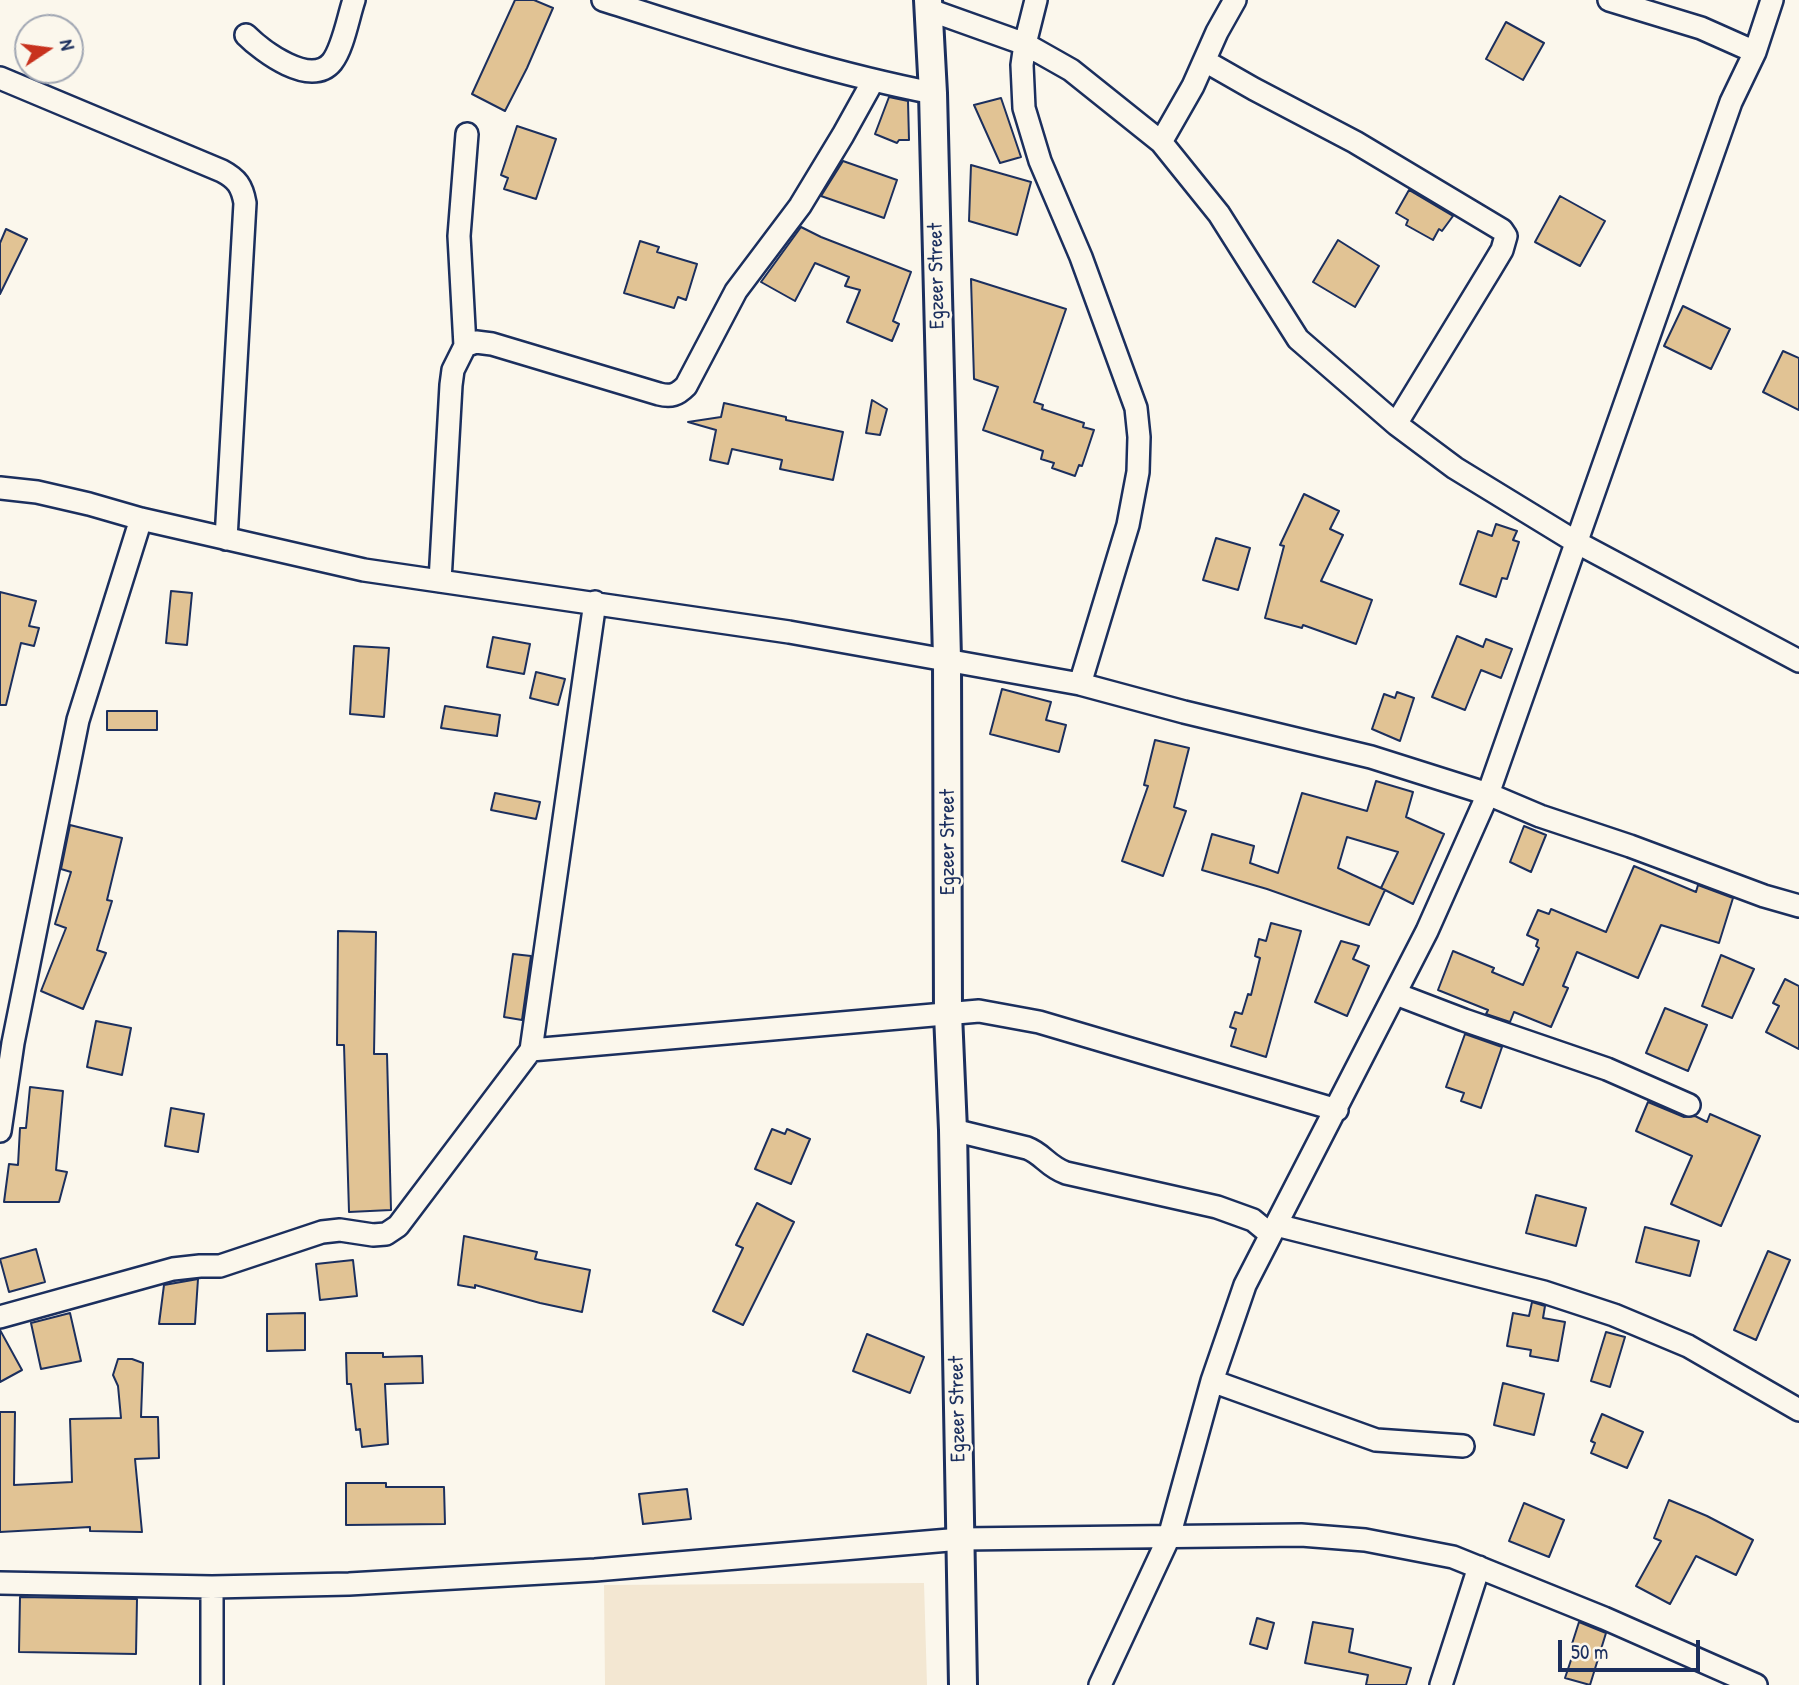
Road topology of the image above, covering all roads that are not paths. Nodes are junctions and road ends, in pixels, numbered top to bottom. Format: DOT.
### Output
graph roads {
  1 [pos="354,0"];
  2 [pos="603,0"];
  3 [pos="1036,0"];
  4 [pos="1235,0"];
  5 [pos="1609,0"];
  6 [pos="1772,0"];
  7 [pos="928,5"];
  8 [pos="246,35"];
  9 [pos="1025,44"];
  10 [pos="1755,52"];
  11 [pos="1205,61"];
  12 [pos="0,78"];
  13 [pos="873,81"];
  14 [pos="933,93"];
  15 [pos="467,134"];
  16 [pos="1161,142"];
  17 [pos="465,346"];
  18 [pos="1396,424"];
  19 [pos="0,488"];
  20 [pos="141,519"];
  21 [pos="226,539"];
  22 [pos="1576,542"];
  23 [pos="440,581"];
  24 [pos="594,602"];
  25 [pos="947,659"];
  26 [pos="1799,661"];
  27 [pos="1080,684"];
  28 [pos="1488,794"];
  29 [pos="1799,906"];
  30 [pos="1396,994"];
  31 [pos="948,1014"];
  32 [pos="531,1051"];
  33 [pos="1689,1105"];
  34 [pos="1337,1110"];
  35 [pos="953,1130"];
  36 [pos="0,1131"];
  37 [pos="1273,1229"];
  38 [pos="0,1317"];
  39 [pos="1212,1381"];
  40 [pos="1799,1410"];
  41 [pos="1463,1446"];
  42 [pos="1169,1537"];
  43 [pos="961,1539"];
  44 [pos="1479,1567"];
  45 [pos="0,1583"];
  46 [pos="212,1587"];
  47 [pos="212,1685"];
  48 [pos="963,1685"];
  49 [pos="1100,1685"];
  50 [pos="1441,1685"];
  51 [pos="1756,1685"];
  1 -- 8 [label="street"];
  2 -- 13 [label="street"];
  3 -- 9 [label="street"];
  4 -- 11 [label="street"];
  5 -- 10 [label="street"];
  6 -- 10 [label="street"];
  7 -- 9 [label="street"];
  7 -- 14 [label="street, Egzeer Street"];
  9 -- 16 [label="street"];
  9 -- 27 [label="street"];
  10 -- 22 [label="street"];
  11 -- 16 [label="street"];
  11 -- 18 [label="street"];
  12 -- 21 [label="street"];
  13 -- 14 [label="street"];
  13 -- 17 [label="street"];
  14 -- 25 [label="street, Egzeer Street"];
  15 -- 17 [label="street"];
  16 -- 18 [label="street"];
  17 -- 23 [label="street"];
  18 -- 22 [label="street"];
  19 -- 20 [label="street"];
  20 -- 21 [label="street"];
  20 -- 36 [label="street"];
  21 -- 23 [label="street"];
  22 -- 26 [label="street"];
  22 -- 28 [label="street"];
  23 -- 24 [label="street"];
  24 -- 25 [label="street"];
  24 -- 32 [label="street"];
  25 -- 27 [label="street"];
  25 -- 31 [label="street, Egzeer Street"];
  27 -- 28 [label="street"];
  28 -- 29 [label="street"];
  28 -- 30 [label="street"];
  30 -- 33 [label="street"];
  30 -- 34 [label="street"];
  31 -- 32 [label="street"];
  31 -- 34 [label="street"];
  31 -- 35 [label="street, Egzeer Street"];
  32 -- 38 [label="street"];
  34 -- 37 [label="street"];
  35 -- 37 [label="street"];
  35 -- 43 [label="street, Egzeer Street"];
  37 -- 39 [label="street"];
  37 -- 40 [label="street"];
  39 -- 41 [label="street"];
  39 -- 42 [label="street"];
  42 -- 43 [label="street"];
  42 -- 44 [label="street"];
  42 -- 49 [label="street"];
  43 -- 46 [label="street"];
  43 -- 48 [label="street, Egzeer Street"];
  44 -- 50 [label="street"];
  44 -- 51 [label="street"];
  45 -- 46 [label="street"];
  46 -- 47 [label="street"];
}
